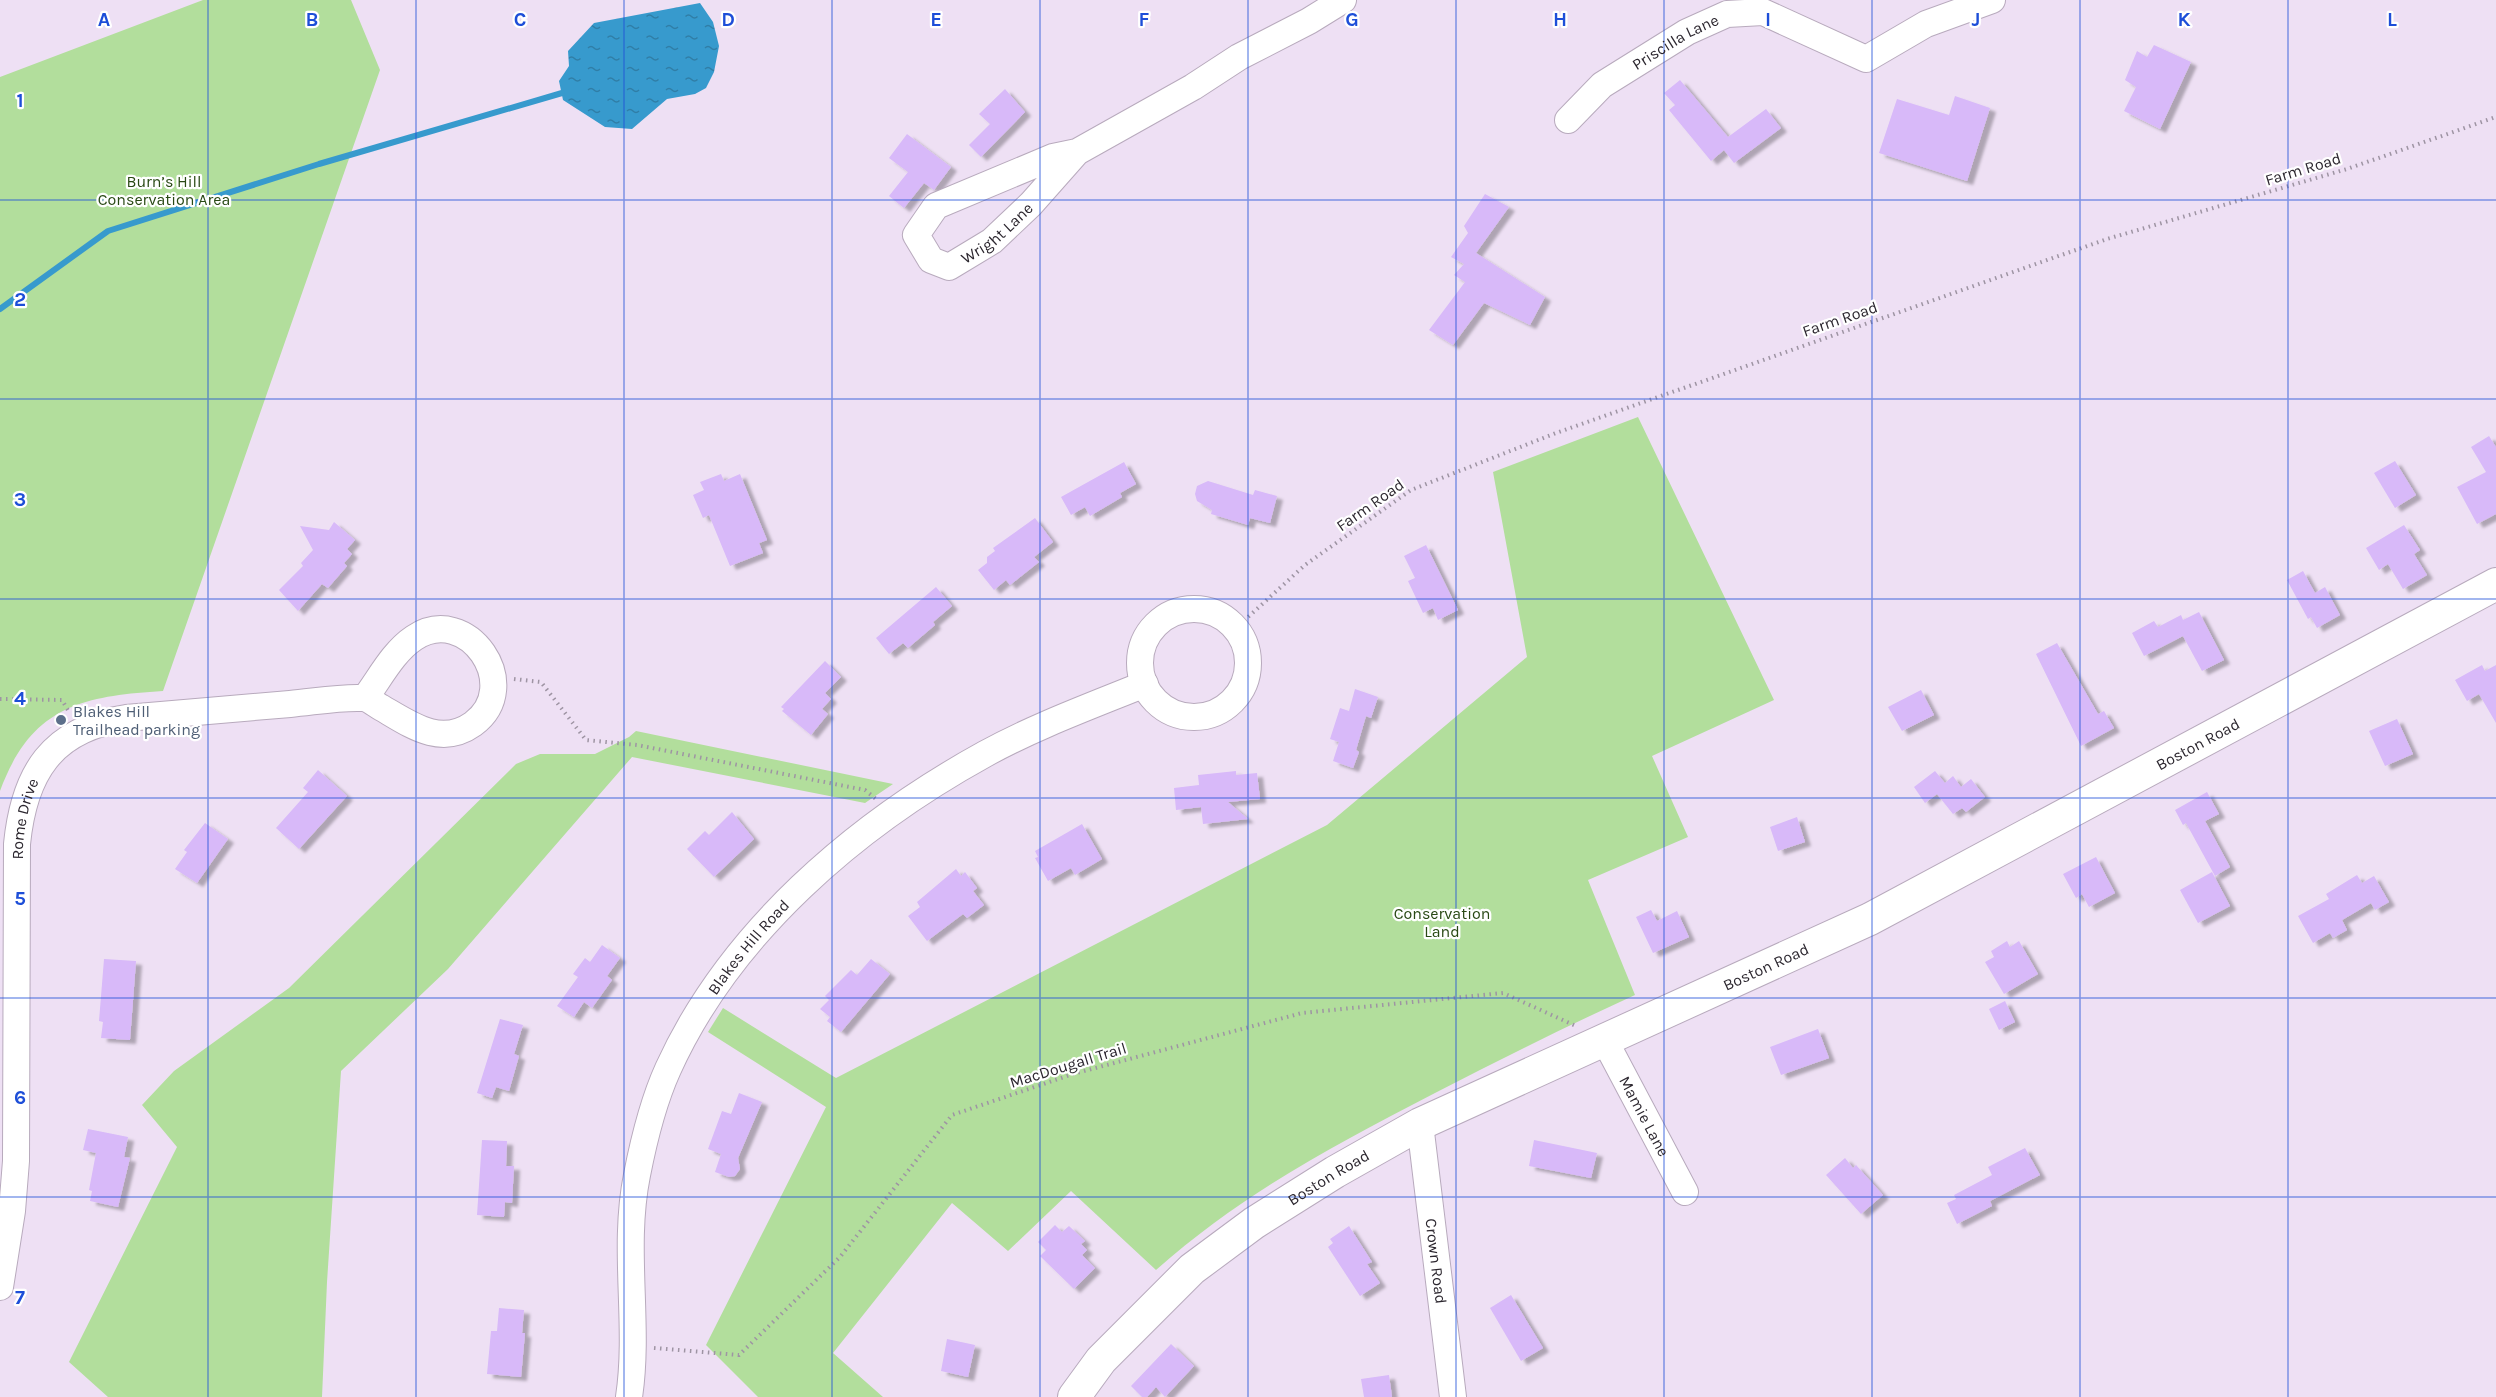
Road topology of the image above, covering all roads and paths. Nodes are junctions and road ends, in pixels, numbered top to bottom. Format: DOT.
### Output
graph roads {
  1 [pos="1343,0"];
  2 [pos="1992,0"];
  3 [pos="2496,117"];
  4 [pos="1568,120"];
  5 [pos="1077,152"];
  6 [pos="2496,584"];
  7 [pos="1235,629"];
  8 [pos="494,676"];
  9 [pos="1144,684"];
  10 [pos="365,698"];
  11 [pos="0,699"];
  12 [pos="80,730"];
  13 [pos="892,813"];
  14 [pos="1604,1039"];
  15 [pos="1420,1124"];
  16 [pos="1685,1192"];
  17 [pos="0,1287"];
  18 [pos="634,1346"];
  19 [pos="629,1397"];
  20 [pos="1074,1397"];
  21 [pos="1453,1397"];
  1 -- 5 [label="street, Wright Lane"];
  2 -- 4 [label="street, Priscilla Lane"];
  3 -- 7 [label="path, Farm Road"];
  5 -- 5 [label="street, Wright Lane"];
  6 -- 14 [label="main road, Boston Road"];
  7 -- 9 [label="street"];
  7 -- 9 [label="street"];
  8 -- 10 [label="street"];
  8 -- 10 [label="street"];
  8 -- 13 [label="path"];
  9 -- 13 [label="street, Blakes Hill Road"];
  10 -- 12 [label="street, Rome Drive"];
  11 -- 12 [label="path"];
  12 -- 17 [label="street, Rome Drive"];
  13 -- 18 [label="street, Blakes Hill Road"];
  14 -- 15 [label="main road, Boston Road"];
  14 -- 16 [label="street, Mamie Lane"];
  14 -- 18 [label="path, MacDougall Trail"];
  15 -- 20 [label="main road, Boston Road"];
  15 -- 21 [label="street, Crown Road"];
  18 -- 19 [label="street, Blakes Hill Road"];
}
